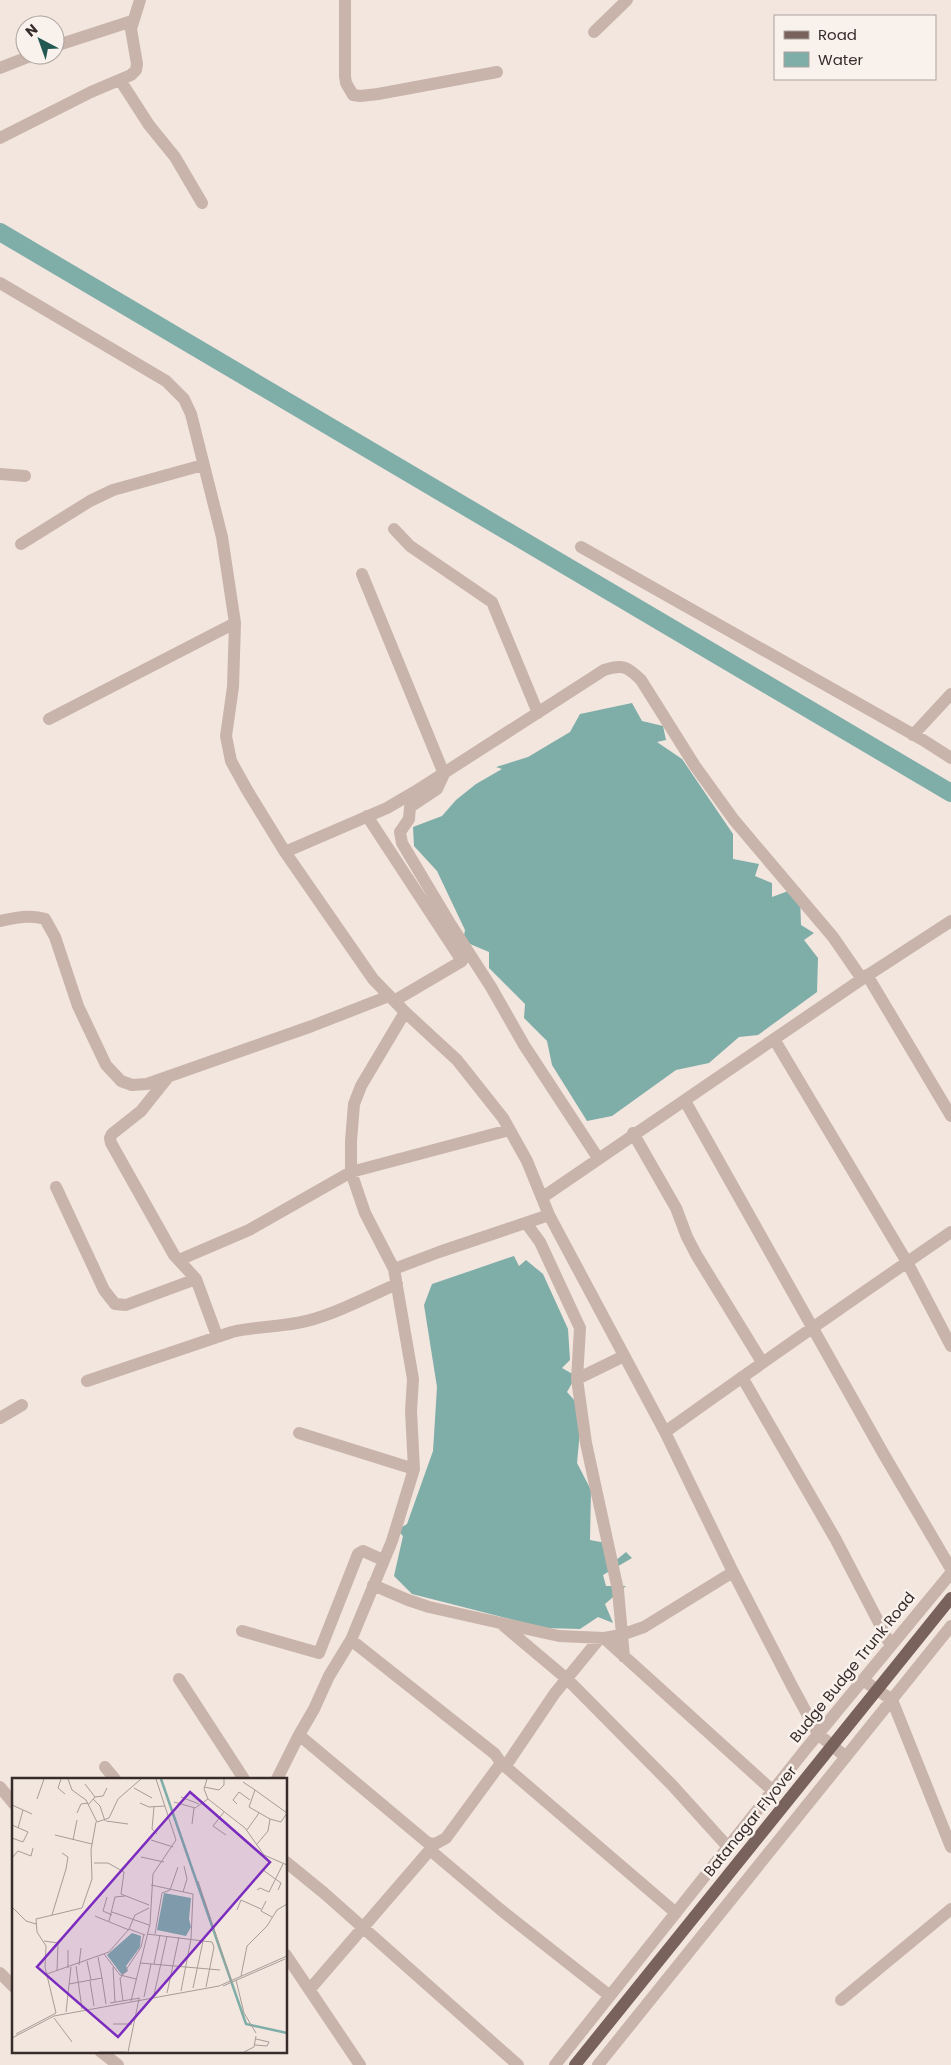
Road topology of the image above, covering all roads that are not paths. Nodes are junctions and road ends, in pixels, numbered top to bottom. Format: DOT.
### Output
graph roads {
  1 [pos="140,0"];
  2 [pos="346,0"];
  3 [pos="627,0"];
  4 [pos="132,21"];
  5 [pos="594,32"];
  6 [pos="65,43"];
  7 [pos="15,62"];
  8 [pos="0,68"];
  9 [pos="497,72"];
  10 [pos="120,80"];
  11 [pos="0,138"];
  12 [pos="202,203"];
  13 [pos="0,283"];
  14 [pos="204,465"];
  15 [pos="0,474"];
  16 [pos="25,476"];
  17 [pos="394,529"];
  18 [pos="21,544"];
  19 [pos="581,547"];
  20 [pos="362,574"];
  21 [pos="235,623"];
  22 [pos="951,694"];
  23 [pos="538,713"];
  24 [pos="49,719"];
  25 [pos="913,734"];
  26 [pos="951,758"];
  27 [pos="444,774"];
  28 [pos="367,816"];
  29 [pos="285,852"];
  30 [pos="0,921"];
  31 [pos="951,921"];
  32 [pos="864,977"];
  33 [pos="392,998"];
  34 [pos="405,1012"];
  35 [pos="774,1040"];
  36 [pos="169,1076"];
  37 [pos="685,1100"];
  38 [pos="951,1116"];
  39 [pos="510,1130"];
  40 [pos="633,1133"];
  41 [pos="598,1158"];
  42 [pos="352,1172"];
  43 [pos="56,1187"];
  44 [pos="542,1196"];
  45 [pos="549,1215"];
  46 [pos="526,1223"];
  47 [pos="951,1232"];
  48 [pos="179,1260"];
  49 [pos="907,1262"];
  50 [pos="394,1269"];
  51 [pos="196,1279"];
  52 [pos="396,1284"];
  53 [pos="813,1329"];
  54 [pos="217,1336"];
  55 [pos="951,1346"];
  56 [pos="624,1356"];
  57 [pos="762,1362"];
  58 [pos="742,1377"];
  59 [pos="578,1379"];
  60 [pos="87,1381"];
  61 [pos="22,1405"];
  62 [pos="0,1418"];
  63 [pos="665,1432"];
  64 [pos="299,1433"];
  65 [pos="414,1469"];
  66 [pos="383,1560"];
  67 [pos="951,1571"];
  68 [pos="733,1572"];
  69 [pos="373,1585"];
  70 [pos="951,1598"];
  71 [pos="502,1623"];
  72 [pos="951,1626"];
  73 [pos="242,1631"];
  74 [pos="621,1635"];
  75 [pos="602,1638"];
  76 [pos="350,1640"];
  77 [pos="891,1646"];
  78 [pos="319,1653"];
  79 [pos="624,1657"];
  80 [pos="338,1662"];
  81 [pos="179,1679"];
  82 [pos="567,1679"];
  83 [pos="863,1680"];
  84 [pos="892,1700"];
  85 [pos="818,1734"];
  86 [pos="299,1735"];
  87 [pos="846,1758"];
  88 [pos="503,1765"];
  89 [pos="105,1767"];
  90 [pos="114,1778"];
  91 [pos="243,1778"];
  92 [pos="278,1778"];
  93 [pos="0,1787"];
  94 [pos="773,1791"];
  95 [pos="12,1802"];
  96 [pos="432,1847"];
  97 [pos="728,1847"];
  98 [pos="951,1847"];
  99 [pos="288,1864"];
  100 [pos="951,1909"];
  101 [pos="676,1913"];
  102 [pos="362,1927"];
  103 [pos="288,1958"];
  104 [pos="0,1973"];
  105 [pos="12,1985"];
  106 [pos="310,1989"];
  107 [pos="610,1996"];
  108 [pos="841,2000"];
  109 [pos="103,2052"];
  110 [pos="118,2065"];
  111 [pos="360,2065"];
  112 [pos="518,2065"];
  113 [pos="555,2065"];
  114 [pos="575,2065"];
  115 [pos="598,2065"];
  1 -- 4 [label="street"];
  2 -- 9 [label="street"];
  3 -- 5 [label="street"];
  4 -- 6 [label="street"];
  4 -- 10 [label="street"];
  7 -- 8 [label="street"];
  10 -- 11 [label="street"];
  10 -- 12 [label="street"];
  13 -- 14 [label="street"];
  14 -- 18 [label="street"];
  14 -- 21 [label="street"];
  15 -- 16 [label="street"];
  17 -- 23 [label="street"];
  19 -- 25 [label="street"];
  20 -- 27 [label="street"];
  21 -- 24 [label="street"];
  21 -- 29 [label="street"];
  22 -- 25 [label="street"];
  23 -- 27 [label="street"];
  23 -- 32 [label="street"];
  25 -- 26 [label="street"];
  27 -- 28 [label="street"];
  27 -- 41 [label="street"];
  28 -- 29 [label="street"];
  28 -- 33 [label="street"];
  29 -- 33 [label="street"];
  30 -- 36 [label="street"];
  31 -- 32 [label="street"];
  32 -- 35 [label="street"];
  32 -- 38 [label="street"];
  33 -- 34 [label="street"];
  33 -- 36 [label="street"];
  34 -- 39 [label="street"];
  34 -- 42 [label="street"];
  35 -- 37 [label="street"];
  35 -- 49 [label="street"];
  36 -- 48 [label="street"];
  37 -- 40 [label="street"];
  37 -- 53 [label="street"];
  39 -- 42 [label="street"];
  39 -- 44 [label="street"];
  40 -- 41 [label="street"];
  40 -- 57 [label="street"];
  41 -- 44 [label="street"];
  42 -- 48 [label="street"];
  42 -- 50 [label="street"];
  43 -- 51 [label="street"];
  44 -- 45 [label="street"];
  45 -- 46 [label="street"];
  45 -- 56 [label="street"];
  46 -- 50 [label="street"];
  46 -- 59 [label="street"];
  47 -- 49 [label="street"];
  48 -- 51 [label="street"];
  49 -- 53 [label="street"];
  49 -- 55 [label="street"];
  50 -- 52 [label="street"];
  51 -- 54 [label="street"];
  52 -- 54 [label="street"];
  52 -- 65 [label="street"];
  53 -- 57 [label="street"];
  53 -- 67 [label="street"];
  54 -- 60 [label="street"];
  56 -- 59 [label="street"];
  56 -- 63 [label="street"];
  57 -- 58 [label="street"];
  58 -- 63 [label="street"];
  58 -- 77 [label="street"];
  59 -- 74 [label="street"];
  61 -- 62 [label="street"];
  63 -- 68 [label="street"];
  64 -- 65 [label="street"];
  65 -- 66 [label="street"];
  66 -- 69 [label="street"];
  66 -- 78 [label="street"];
  67 -- 77 [label="street, Budge Budge Trunk Road"];
  68 -- 74 [label="street"];
  68 -- 85 [label="street"];
  69 -- 71 [label="street"];
  69 -- 76 [label="street"];
  70 -- 114 [label="main road, Batanagar Flyover"];
  71 -- 75 [label="street"];
  71 -- 82 [label="street"];
  72 -- 84 [label="street"];
  73 -- 78 [label="street"];
  74 -- 75 [label="street"];
  74 -- 79 [label="street"];
  75 -- 79 [label="street"];
  75 -- 82 [label="street"];
  76 -- 80 [label="street"];
  76 -- 88 [label="street"];
  77 -- 83 [label="street, Budge Budge Trunk Road"];
  78 -- 80 [label="street"];
  79 -- 94 [label="street"];
  80 -- 86 [label="street"];
  81 -- 91 [label="street"];
  82 -- 88 [label="street"];
  82 -- 97 [label="street"];
  83 -- 84 [label="street"];
  83 -- 85 [label="street, Budge Budge Trunk Road"];
  84 -- 87 [label="street"];
  84 -- 98 [label="street"];
  85 -- 87 [label="street"];
  85 -- 94 [label="street, Budge Budge Trunk Road"];
  86 -- 92 [label="street"];
  86 -- 96 [label="street"];
  87 -- 115 [label="street"];
  88 -- 96 [label="street"];
  88 -- 101 [label="street"];
  89 -- 90 [label="street"];
  93 -- 95 [label="street"];
  94 -- 97 [label="street, Budge Budge Trunk Road"];
  96 -- 102 [label="street"];
  96 -- 107 [label="street"];
  97 -- 101 [label="street, Budge Budge Trunk Road"];
  99 -- 102 [label="street"];
  100 -- 108 [label="street"];
  101 -- 107 [label="street, Budge Budge Trunk Road"];
  102 -- 106 [label="street"];
  102 -- 112 [label="street"];
  103 -- 106 [label="street"];
  104 -- 105 [label="street"];
  106 -- 111 [label="street"];
  107 -- 113 [label="street, Budge Budge Trunk Road"];
  109 -- 110 [label="street"];
}
